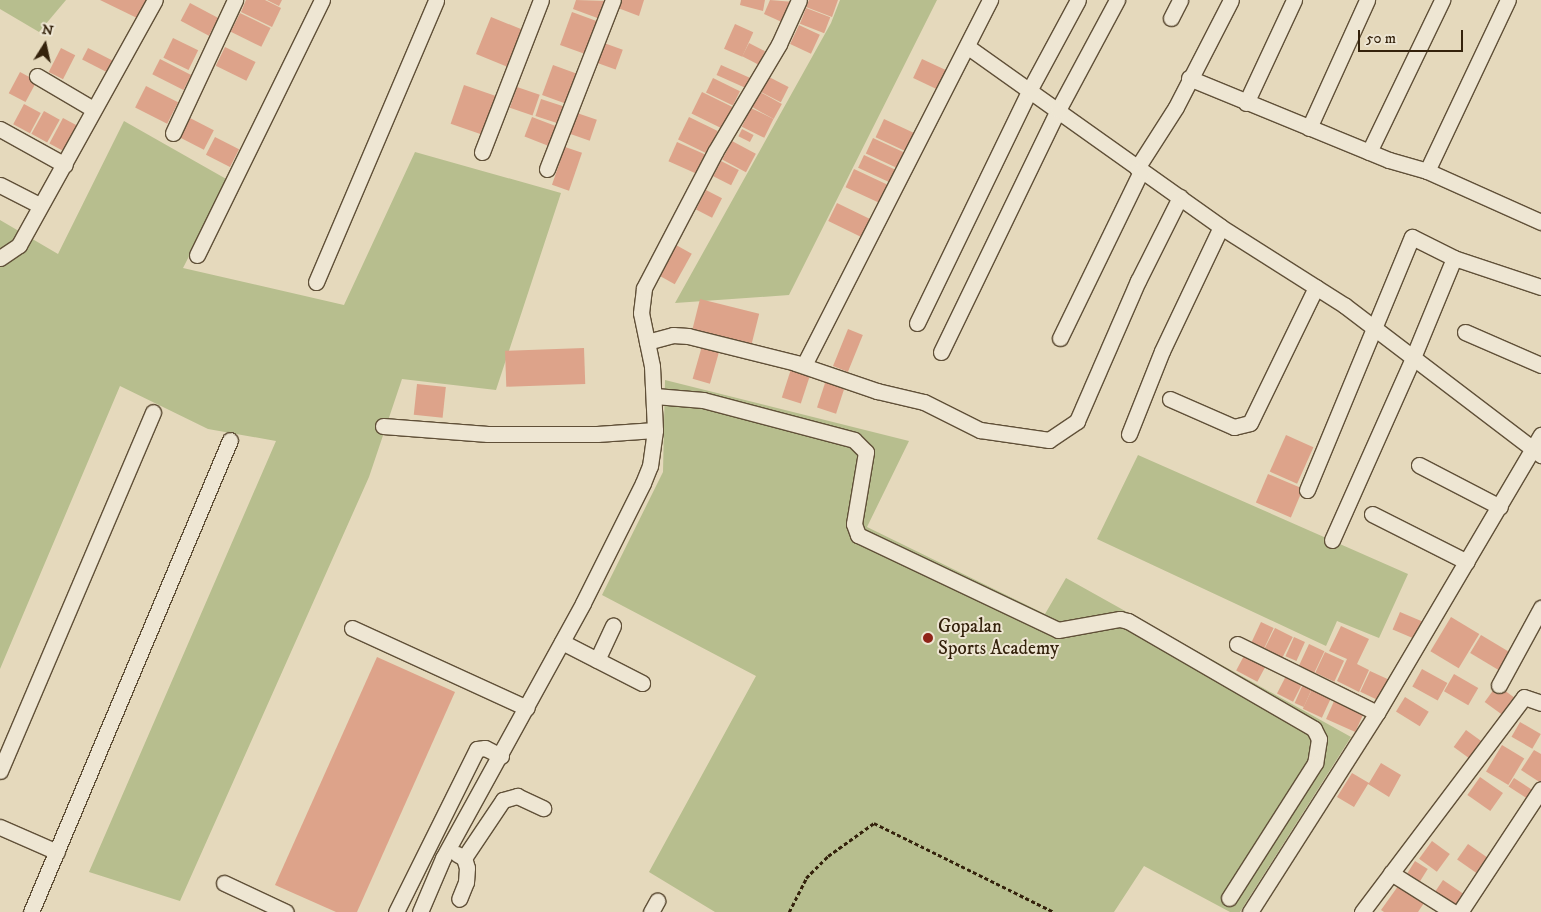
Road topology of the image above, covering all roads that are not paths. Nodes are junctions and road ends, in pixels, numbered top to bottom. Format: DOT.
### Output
graph roads {
  1 [pos="154,0"];
  2 [pos="235,0"];
  3 [pos="322,0"];
  4 [pos="436,0"];
  5 [pos="541,0"];
  6 [pos="613,0"];
  7 [pos="800,0"];
  8 [pos="990,0"];
  9 [pos="1078,0"];
  10 [pos="1117,0"];
  11 [pos="1180,0"];
  12 [pos="1231,0"];
  13 [pos="1294,0"];
  14 [pos="1367,0"];
  15 [pos="1442,0"];
  16 [pos="1508,0"];
  17 [pos="1171,18"];
  18 [pos="968,47"];
  19 [pos="37,76"];
  20 [pos="1189,78"];
  21 [pos="1030,89"];
  22 [pos="1246,103"];
  23 [pos="93,109"];
  24 [pos="1058,110"];
  25 [pos="1309,128"];
  26 [pos="0,129"];
  27 [pos="173,133"];
  28 [pos="482,152"];
  29 [pos="1369,152"];
  30 [pos="65,165"];
  31 [pos="547,169"];
  32 [pos="1139,170"];
  33 [pos="1427,171"];
  34 [pos="0,185"];
  35 [pos="1180,197"];
  36 [pos="39,205"];
  37 [pos="1541,222"];
  38 [pos="1221,227"];
  39 [pos="197,255"];
  40 [pos="0,258"];
  41 [pos="1454,258"];
  42 [pos="316,282"];
  43 [pos="1316,286"];
  44 [pos="1541,287"];
  45 [pos="917,323"];
  46 [pos="1374,328"];
  47 [pos="1465,332"];
  48 [pos="1060,338"];
  49 [pos="647,342"];
  50 [pos="941,352"];
  51 [pos="1412,360"];
  52 [pos="795,363"];
  53 [pos="1541,365"];
  54 [pos="655,396"];
  55 [pos="1170,399"];
  56 [pos="153,412"];
  57 [pos="383,426"];
  58 [pos="655,430"];
  59 [pos="1129,434"];
  60 [pos="1541,435"];
  61 [pos="230,440"];
  62 [pos="1537,453"];
  63 [pos="1419,465"];
  64 [pos="1307,490"];
  65 [pos="1500,507"];
  66 [pos="1372,514"];
  67 [pos="1332,540"];
  68 [pos="1467,562"];
  69 [pos="1541,608"];
  70 [pos="613,626"];
  71 [pos="352,628"];
  72 [pos="562,642"];
  73 [pos="1237,644"];
  74 [pos="597,660"];
  75 [pos="642,683"];
  76 [pos="1499,685"];
  77 [pos="1541,703"];
  78 [pos="527,708"];
  79 [pos="1377,713"];
  80 [pos="501,756"];
  81 [pos="0,771"];
  82 [pos="1541,790"];
  83 [pos="544,808"];
  84 [pos="0,828"];
  85 [pos="449,848"];
  86 [pos="57,852"];
  87 [pos="464,858"];
  88 [pos="1391,873"];
  89 [pos="224,883"];
  90 [pos="1229,898"];
  91 [pos="459,899"];
  92 [pos="32,912"];
  93 [pos="286,912"];
  94 [pos="396,912"];
  95 [pos="420,912"];
  96 [pos="1250,912"];
  97 [pos="1362,912"];
  98 [pos="1453,912"];
  99 [pos="1460,912"];
  1 -- 23 [label="street"];
  2 -- 27 [label="street"];
  3 -- 39 [label="street"];
  4 -- 42 [label="street"];
  5 -- 28 [label="street"];
  6 -- 31 [label="street"];
  7 -- 49 [label="street"];
  8 -- 18 [label="street"];
  9 -- 21 [label="street"];
  10 -- 24 [label="street"];
  11 -- 17 [label="street"];
  12 -- 20 [label="street"];
  13 -- 22 [label="street"];
  14 -- 25 [label="street"];
  15 -- 29 [label="street"];
  16 -- 33 [label="street"];
  18 -- 21 [label="street"];
  18 -- 52 [label="street"];
  19 -- 23 [label="street"];
  20 -- 22 [label="street"];
  20 -- 32 [label="street"];
  21 -- 24 [label="street"];
  21 -- 45 [label="street"];
  22 -- 25 [label="street"];
  23 -- 30 [label="street"];
  24 -- 32 [label="street"];
  24 -- 50 [label="street"];
  25 -- 29 [label="street"];
  26 -- 30 [label="street"];
  29 -- 33 [label="street"];
  30 -- 36 [label="street"];
  32 -- 35 [label="street"];
  32 -- 48 [label="street"];
  33 -- 37 [label="street"];
  34 -- 36 [label="street"];
  35 -- 38 [label="street"];
  35 -- 52 [label="street"];
  36 -- 40 [label="street"];
  38 -- 43 [label="street"];
  38 -- 59 [label="street"];
  41 -- 44 [label="street"];
  41 -- 46 [label="street"];
  41 -- 51 [label="street"];
  43 -- 46 [label="street"];
  43 -- 55 [label="street"];
  46 -- 51 [label="street"];
  46 -- 64 [label="street"];
  47 -- 53 [label="street"];
  49 -- 52 [label="street"];
  49 -- 54 [label="street"];
  51 -- 62 [label="street"];
  51 -- 67 [label="street"];
  54 -- 58 [label="street"];
  54 -- 90 [label="street"];
  56 -- 81 [label="street"];
  57 -- 58 [label="street"];
  58 -- 72 [label="street"];
  60 -- 62 [label="street"];
  61 -- 86 [label="street"];
  62 -- 65 [label="street"];
  63 -- 65 [label="street"];
  65 -- 68 [label="street"];
  66 -- 68 [label="street"];
  68 -- 79 [label="street"];
  69 -- 76 [label="street"];
  70 -- 74 [label="street"];
  71 -- 78 [label="street"];
  72 -- 74 [label="street"];
  72 -- 78 [label="street"];
  73 -- 79 [label="street"];
  74 -- 75 [label="street"];
  77 -- 88 [label="street"];
  78 -- 80 [label="street"];
  79 -- 96 [label="street"];
  80 -- 85 [label="street"];
  80 -- 94 [label="street"];
  82 -- 99 [label="street"];
  83 -- 87 [label="street"];
  84 -- 86 [label="street"];
  85 -- 87 [label="street"];
  85 -- 95 [label="street"];
  86 -- 92 [label="street"];
  87 -- 91 [label="street"];
  88 -- 97 [label="street"];
  88 -- 98 [label="street"];
  89 -- 93 [label="street"];
}
